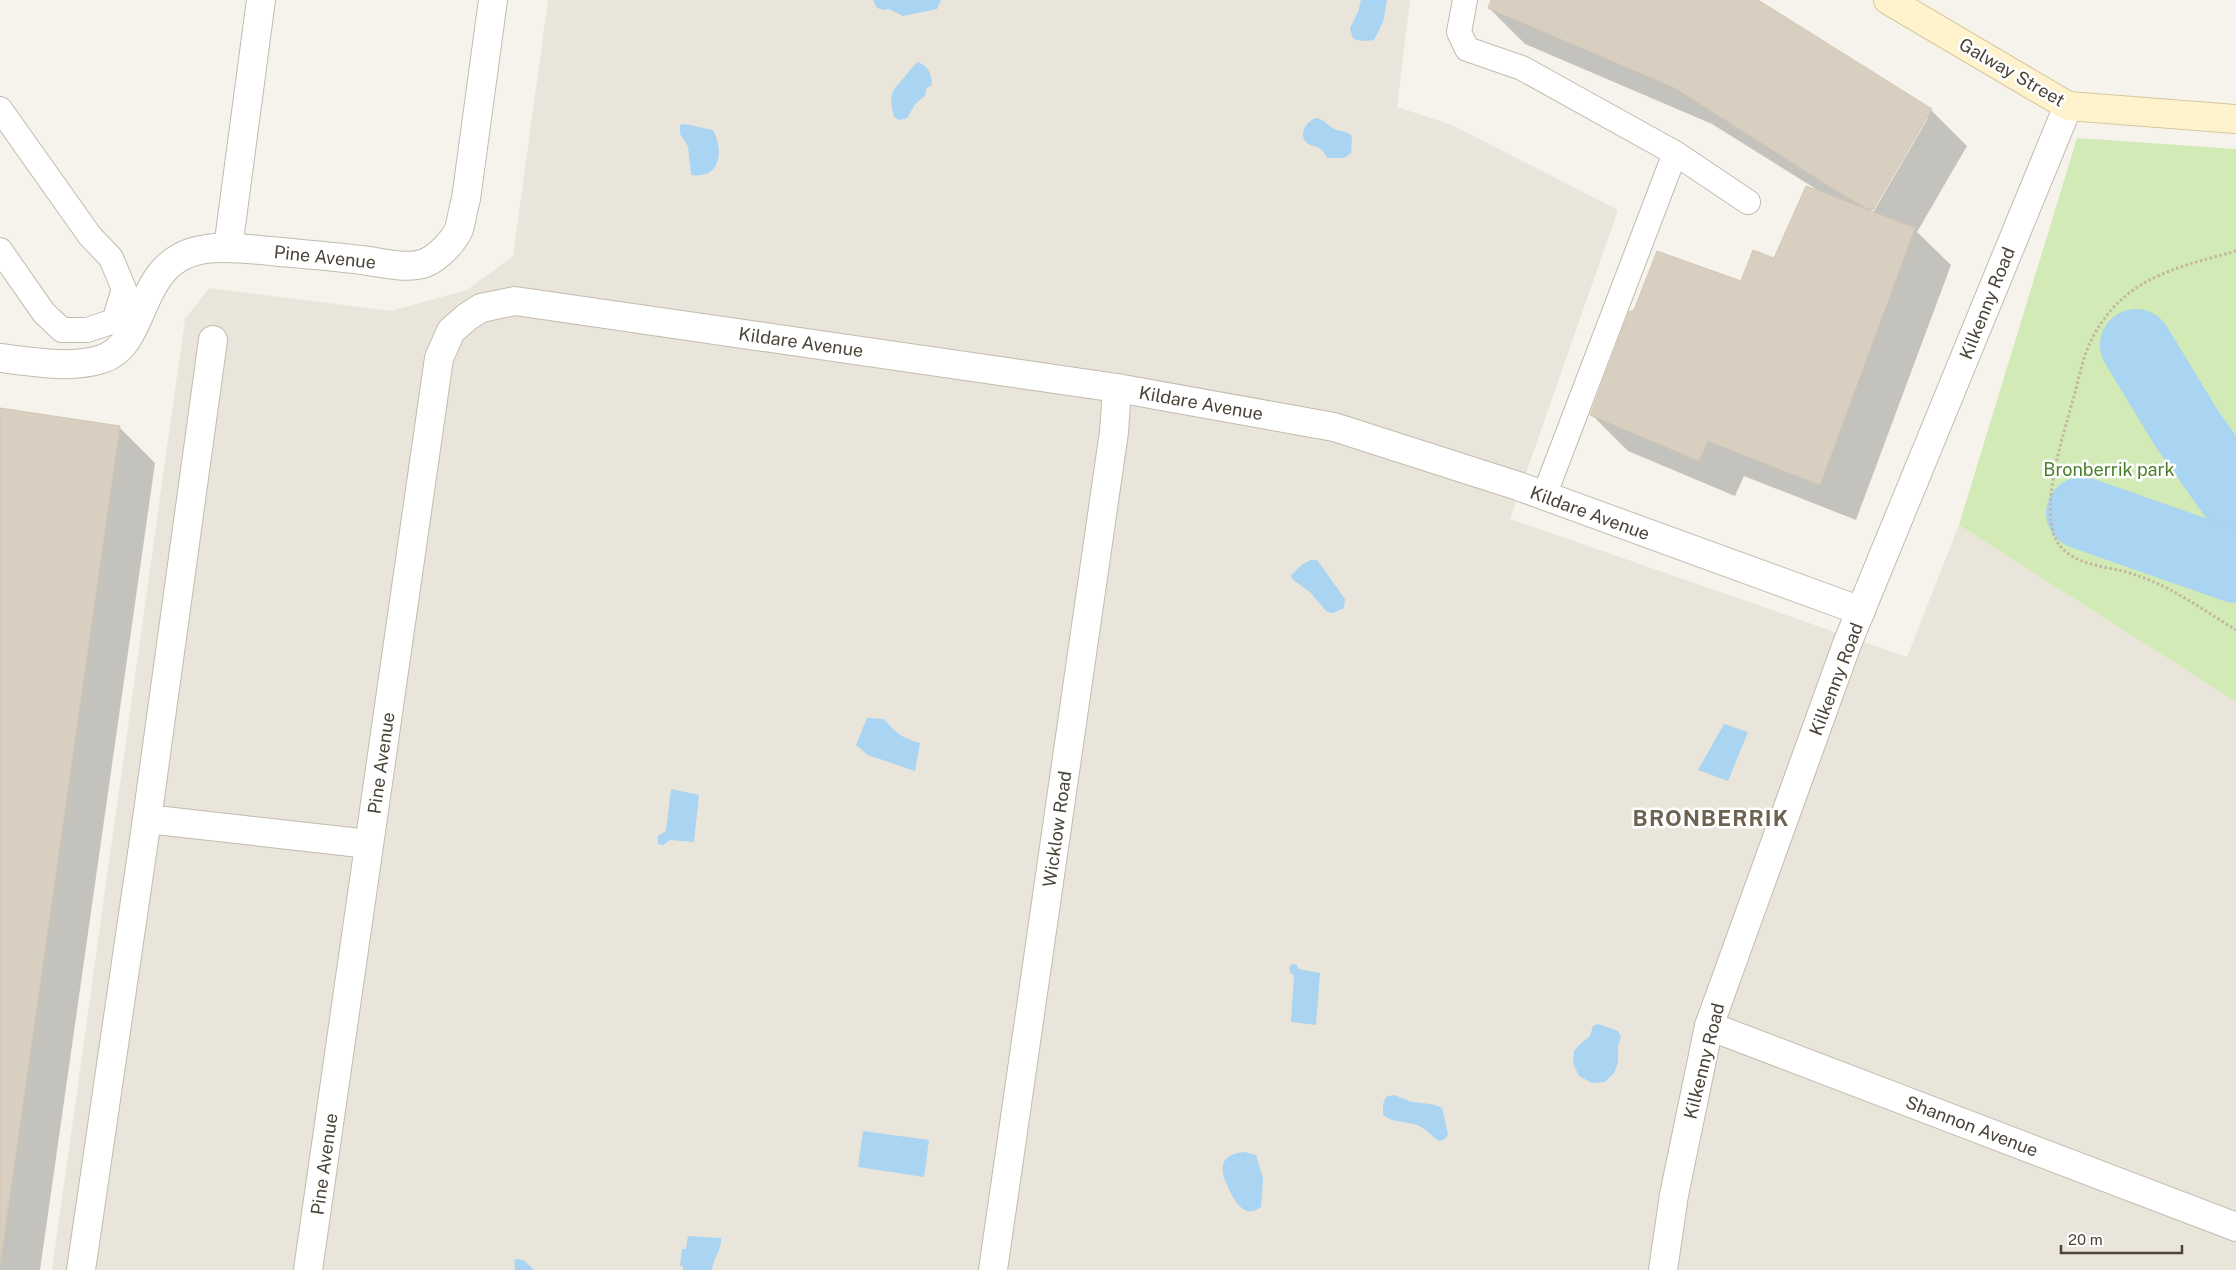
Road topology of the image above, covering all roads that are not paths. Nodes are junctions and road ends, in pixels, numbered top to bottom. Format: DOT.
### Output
graph roads {
  1 [pos="261,0"];
  2 [pos="493,0"];
  3 [pos="1465,0"];
  4 [pos="1888,0"];
  5 [pos="2068,106"];
  6 [pos="0,109"];
  7 [pos="2236,119"];
  8 [pos="1675,153"];
  9 [pos="1748,202"];
  10 [pos="228,248"];
  11 [pos="0,250"];
  12 [pos="516,301"];
  13 [pos="212,340"];
  14 [pos="0,358"];
  15 [pos="1116,388"];
  16 [pos="1544,496"];
  17 [pos="1861,611"];
  18 [pos="147,819"];
  19 [pos="370,844"];
  20 [pos="1709,1026"];
  21 [pos="2236,1227"];
  22 [pos="81,1270"];
  23 [pos="308,1270"];
  24 [pos="993,1270"];
  25 [pos="1663,1270"];
  1 -- 10 [label="street"];
  2 -- 10 [label="street, Pine Avenue"];
  3 -- 8 [label="lane"];
  4 -- 5 [label="street, Galway Street"];
  5 -- 7 [label="street, Galway Street"];
  5 -- 17 [label="street, Kilkenny Road"];
  6 -- 11 [label="lane"];
  8 -- 9 [label="lane"];
  8 -- 16 [label="lane"];
  10 -- 14 [label="street, Pine Avenue"];
  12 -- 15 [label="street, Kildare Avenue"];
  12 -- 19 [label="street, Pine Avenue"];
  13 -- 18 [label="street"];
  15 -- 16 [label="street, Kildare Avenue"];
  15 -- 24 [label="street, Wicklow Road"];
  16 -- 17 [label="street, Kildare Avenue"];
  17 -- 20 [label="street, Kilkenny Road"];
  18 -- 19 [label="street"];
  18 -- 22 [label="street"];
  19 -- 23 [label="street, Pine Avenue"];
  20 -- 21 [label="street, Shannon Avenue"];
  20 -- 25 [label="street, Kilkenny Road"];
}
